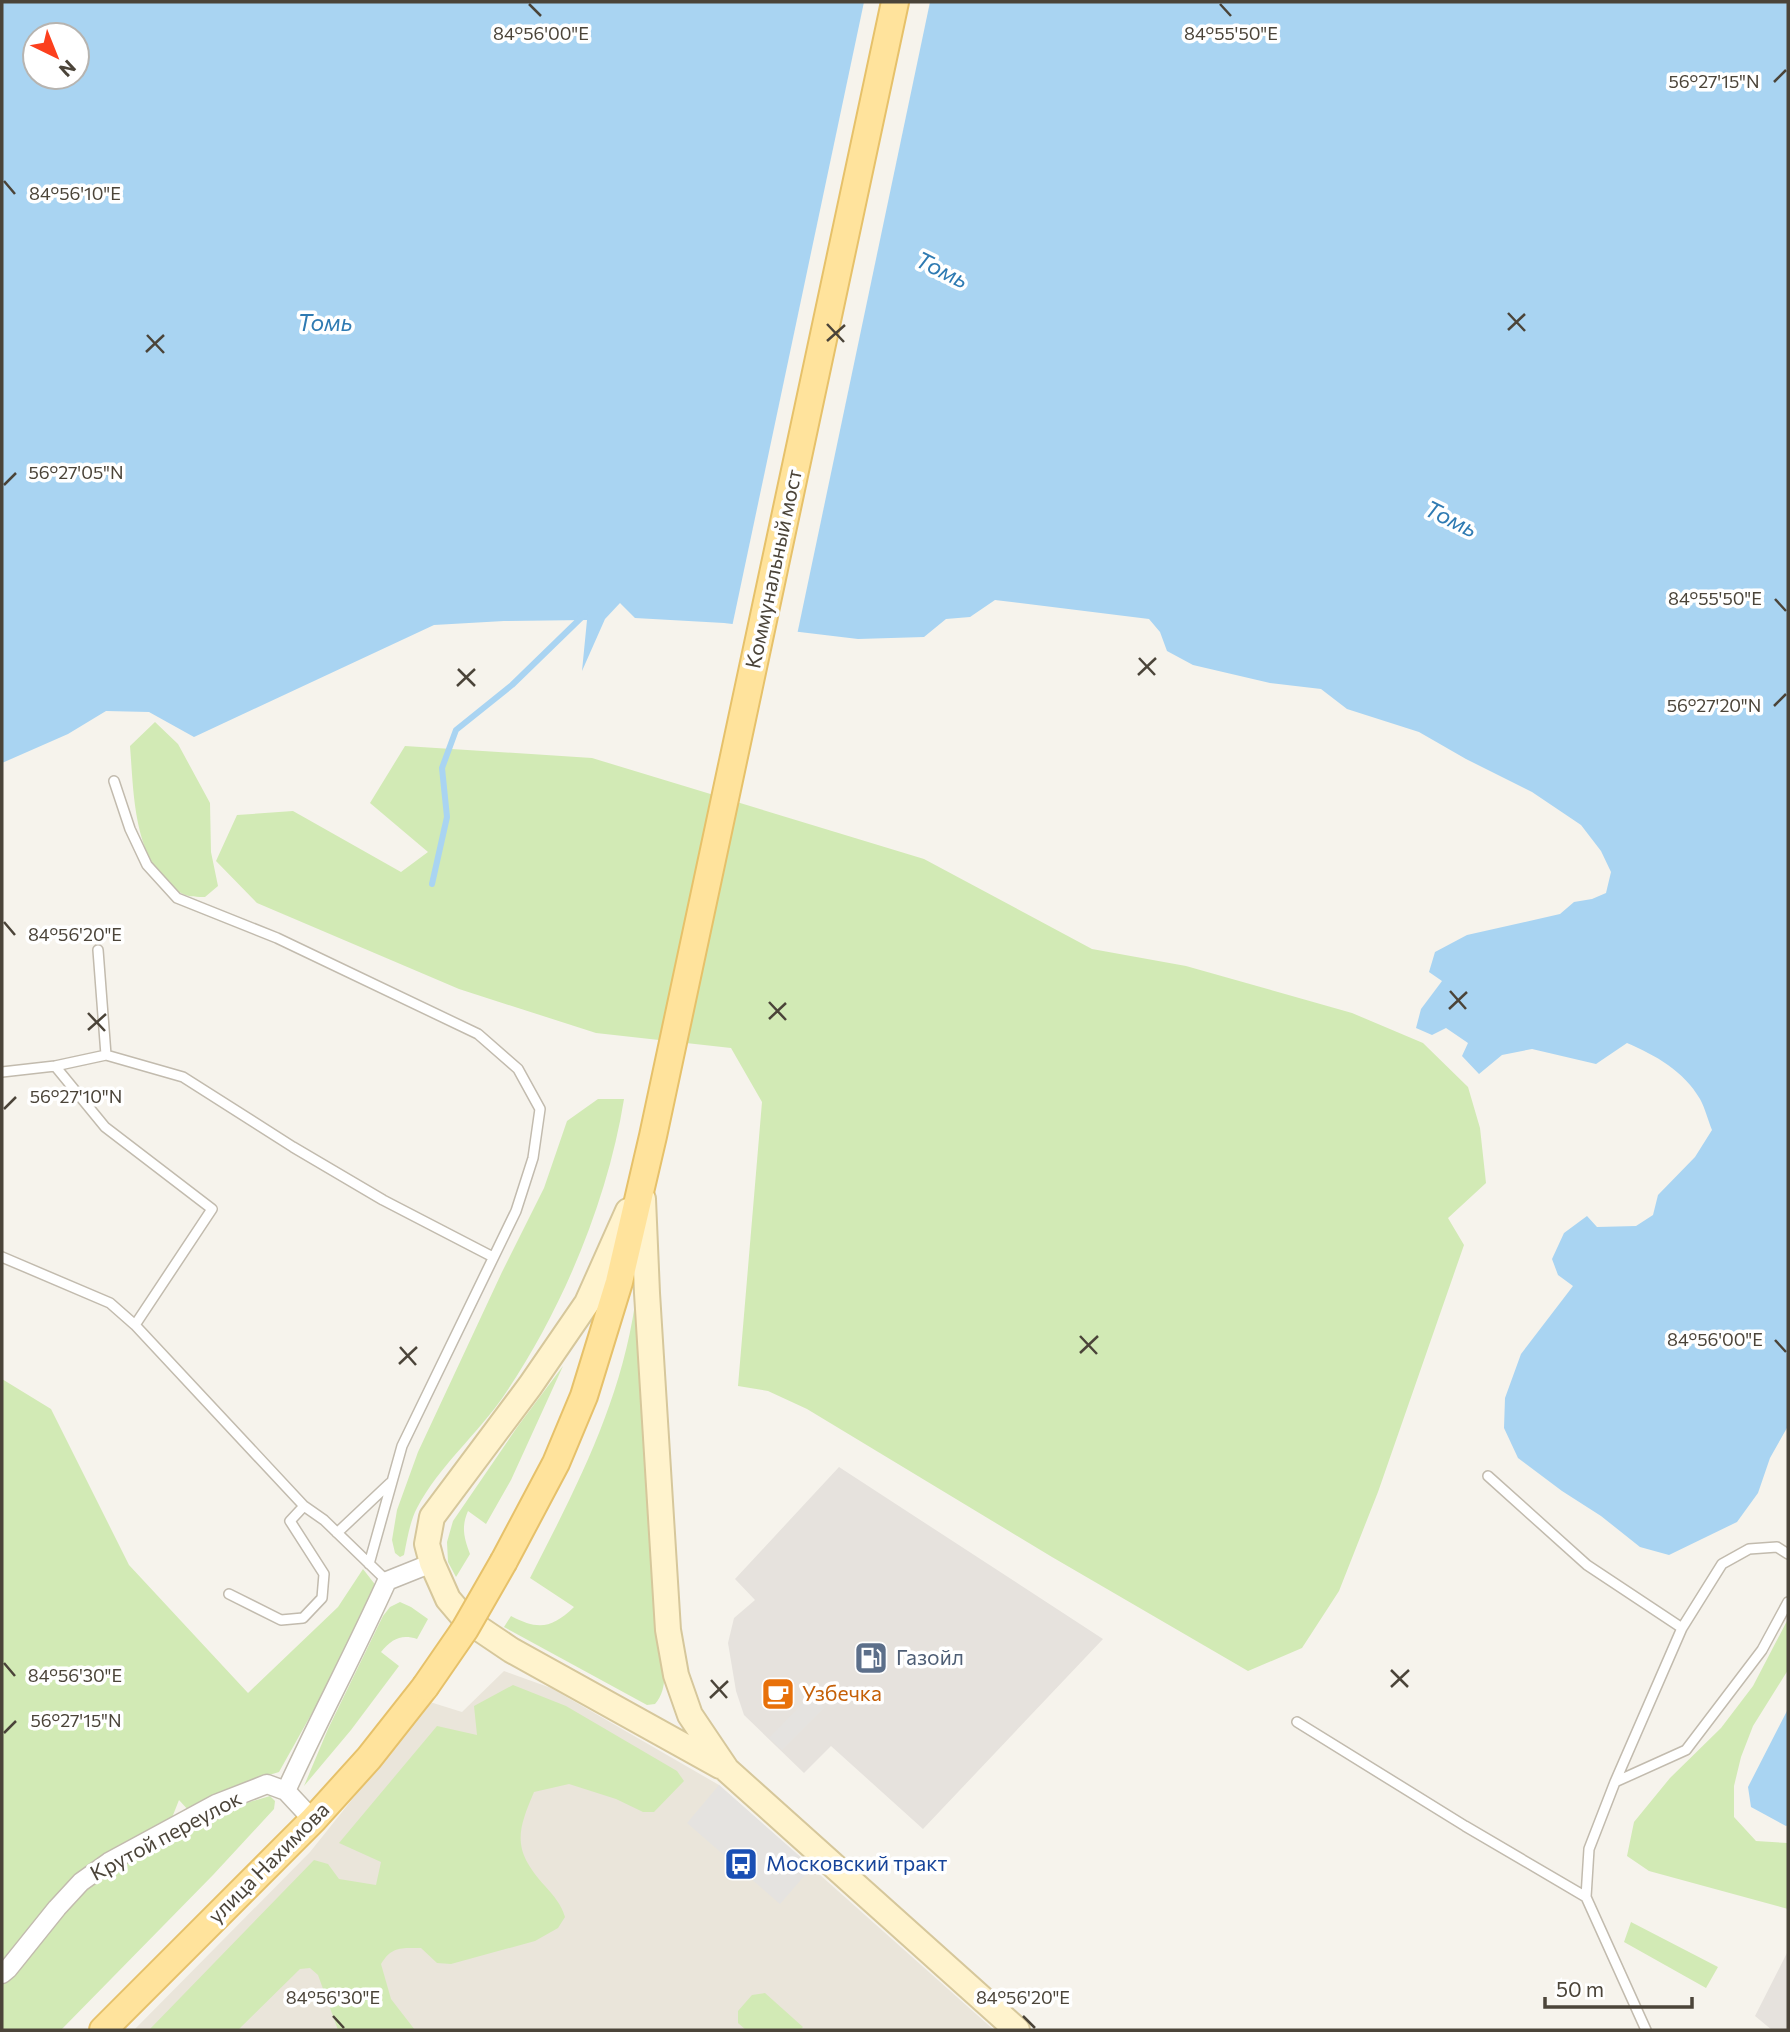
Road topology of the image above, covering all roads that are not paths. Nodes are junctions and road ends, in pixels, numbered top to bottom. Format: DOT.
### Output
graph roads {
  1 [pos="895,2"];
  2 [pos="114,781"];
  3 [pos="98,950"];
  4 [pos="106,1055"];
  5 [pos="55,1066"];
  6 [pos="2,1072"];
  7 [pos="643,1179"];
  8 [pos="2,1256"];
  9 [pos="493,1257"];
  10 [pos="135,1325"];
  11 [pos="1488,1476"];
  12 [pos="392,1482"];
  13 [pos="304,1506"];
  14 [pos="337,1533"];
  15 [pos="1788,1554"];
  16 [pos="504,1561"];
  17 [pos="432,1563"];
  18 [pos="369,1564"];
  19 [pos="387,1581"];
  20 [pos="229,1594"];
  21 [pos="1788,1602"];
  22 [pos="1682,1628"];
  23 [pos="1297,1722"];
  24 [pos="727,1770"];
  25 [pos="1615,1782"];
  26 [pos="286,1791"];
  27 [pos="313,1820"];
  28 [pos="1586,1897"];
  29 [pos="2,1974"];
  30 [pos="103,2030"];
  31 [pos="1017,2030"];
  32 [pos="1647,2030"];
  1 -- 7 [label="main road, Коммунальный мост"];
  2 -- 9 [label="lane"];
  3 -- 4 [label="lane"];
  4 -- 5 [label="lane"];
  4 -- 9 [label="lane"];
  5 -- 6 [label="lane"];
  5 -- 10 [label="lane"];
  7 -- 16 [label="main road, Коммунальный мост"];
  7 -- 17 [label="main road"];
  7 -- 24 [label="main road"];
  8 -- 10 [label="lane"];
  9 -- 12 [label="lane"];
  10 -- 13 [label="lane"];
  11 -- 22 [label="lane"];
  12 -- 14 [label="lane"];
  12 -- 18 [label="lane"];
  13 -- 14 [label="lane"];
  13 -- 20 [label="lane"];
  14 -- 18 [label="lane"];
  15 -- 22 [label="lane"];
  16 -- 27 [label="main road, улица Нахимова, bridge"];
  17 -- 19 [label="street"];
  17 -- 24 [label="main road"];
  18 -- 19 [label="lane"];
  19 -- 26 [label="street"];
  21 -- 25 [label="lane"];
  22 -- 25 [label="lane"];
  23 -- 28 [label="lane"];
  24 -- 31 [label="main road"];
  25 -- 28 [label="lane"];
  26 -- 27 [label="street"];
  26 -- 29 [label="street, Крутой переулок"];
  27 -- 30 [label="main road, улица Нахимова"];
  28 -- 32 [label="lane"];
}
